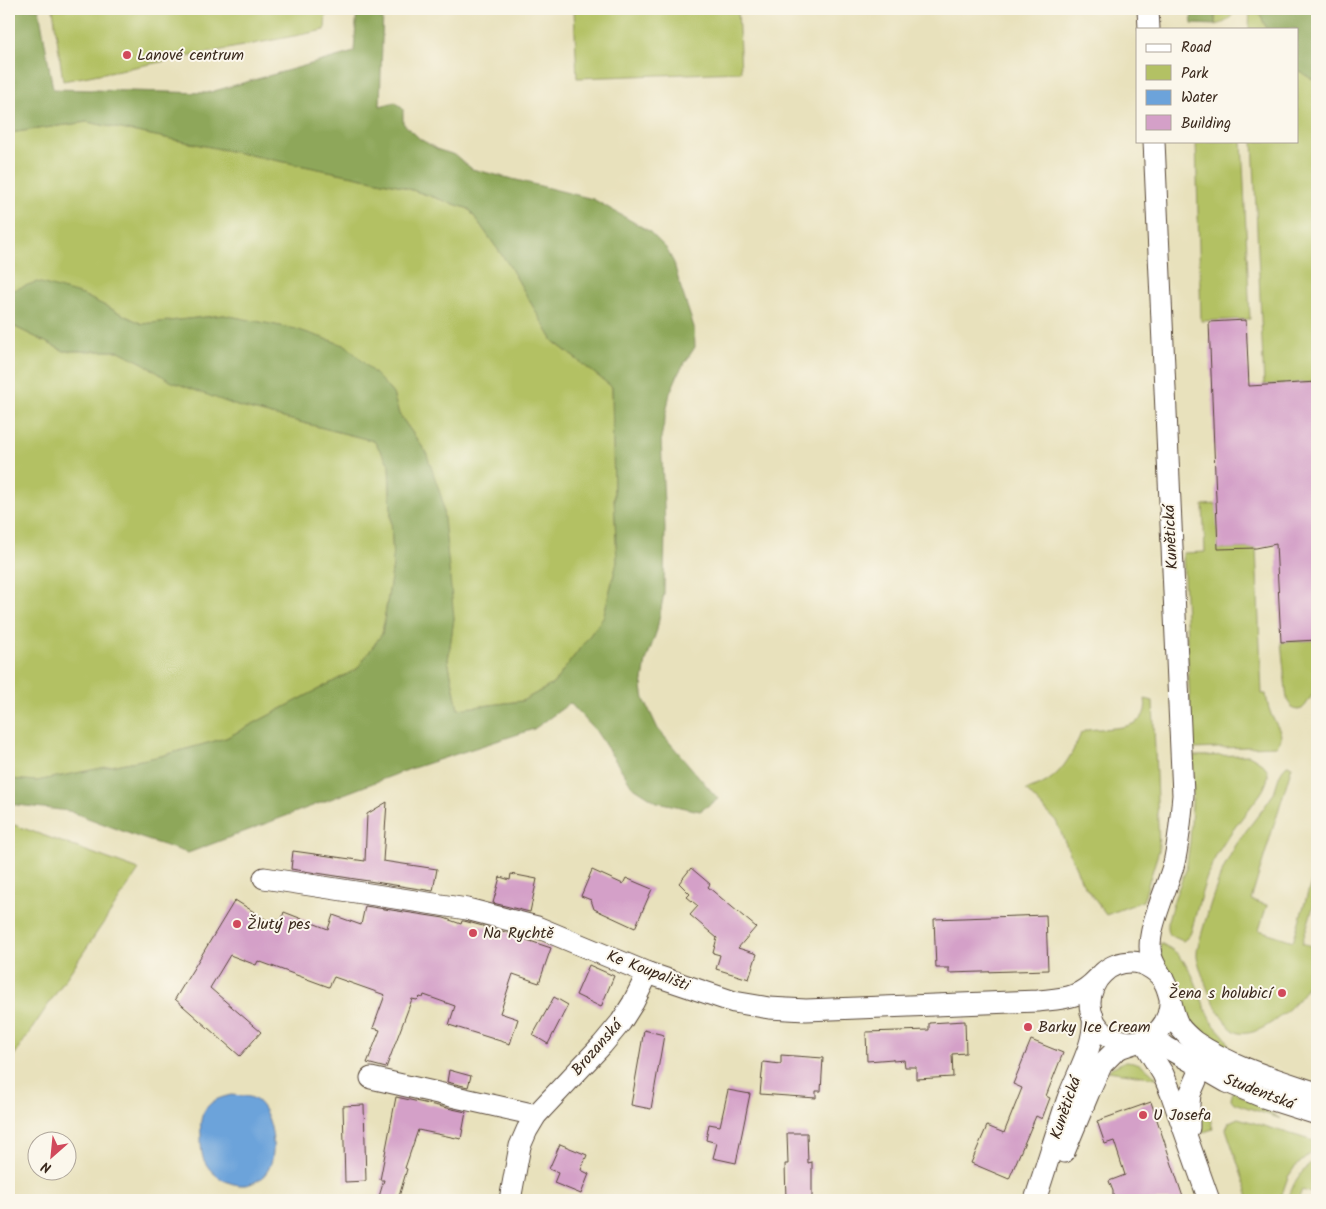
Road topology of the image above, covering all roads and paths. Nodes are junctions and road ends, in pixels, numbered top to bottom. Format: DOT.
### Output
graph roads {
  1 [pos="1148,9"];
  2 [pos="1149,28"];
  3 [pos="1154,142"];
  4 [pos="264,878"];
  5 [pos="1153,928"];
  6 [pos="648,973"];
  7 [pos="1103,974"];
  8 [pos="1166,986"];
  9 [pos="1038,1001"];
  10 [pos="1092,1013"];
  11 [pos="1144,1039"];
  12 [pos="1203,1057"];
  13 [pos="371,1078"];
  14 [pos="1317,1093"];
  15 [pos="1317,1114"];
  16 [pos="536,1115"];
  17 [pos="1198,1166"];
  18 [pos="510,1200"];
  19 [pos="1035,1200"];
  20 [pos="1041,1200"];
  21 [pos="1209,1200"];
  1 -- 2 [label="street"];
  3 -- 5 [label="street, Kunětická"];
  4 -- 6 [label="street, Ke Koupališti"];
  5 -- 7 [label="street, Kunětická"];
  5 -- 8 [label="street, Kunětická"];
  6 -- 9 [label="street, Ke Koupališti"];
  6 -- 16 [label="street, Brozanská"];
  7 -- 8 [label="street"];
  7 -- 9 [label="street, Ke Koupališti"];
  7 -- 10 [label="street"];
  8 -- 11 [label="street"];
  8 -- 12 [label="street, Kunětická"];
  9 -- 10 [label="street, Ke Koupališti"];
  10 -- 11 [label="street"];
  10 -- 19 [label="street, Kunětická"];
  11 -- 12 [label="street"];
  11 -- 17 [label="street"];
  11 -- 20 [label="street, Kunětická"];
  12 -- 14 [label="street, Studentská"];
  12 -- 15 [label="street, Studentská"];
  12 -- 17 [label="street"];
  13 -- 16 [label="street"];
  16 -- 18 [label="street, Brozanská"];
  17 -- 21 [label="street"];
}
